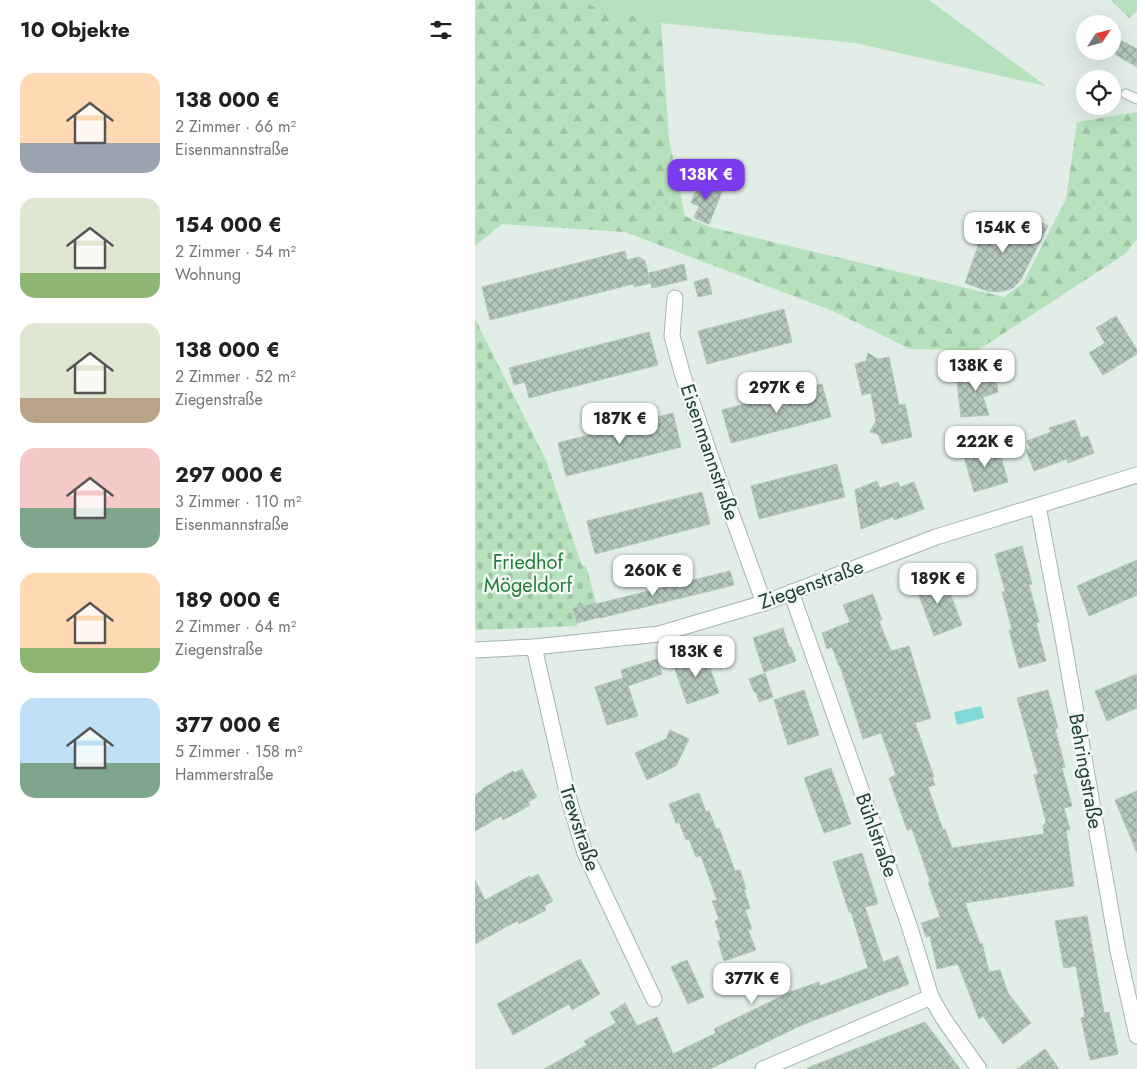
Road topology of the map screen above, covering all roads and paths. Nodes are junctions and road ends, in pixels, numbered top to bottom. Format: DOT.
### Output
graph roads {
  1 [pos="1126,94"];
  2 [pos="1137,99"];
  3 [pos="675,298"];
  4 [pos="1137,475"];
  5 [pos="1038,506"];
  6 [pos="791,592"];
  7 [pos="764,603"];
  8 [pos="534,648"];
  9 [pos="475,650"];
  10 [pos="931,996"];
  11 [pos="654,999"];
  12 [pos="1137,1036"];
  13 [pos="763,1069"];
  14 [pos="979,1069"];
  1 -- 2 [label="lane"];
  3 -- 7 [label="street, Eisenmannstraße"];
  4 -- 5 [label="street, Ziegenstraße"];
  5 -- 6 [label="street, Ziegenstraße"];
  5 -- 12 [label="street, Behringstraße"];
  6 -- 7 [label="street, Ziegenstraße"];
  6 -- 10 [label="street, Bühlstraße"];
  7 -- 8 [label="street, Ziegenstraße"];
  8 -- 9 [label="street, Ziegenstraße"];
  8 -- 11 [label="street, Trewstraße"];
  10 -- 13 [label="street"];
  10 -- 14 [label="street, Bühlstraße"];
}
